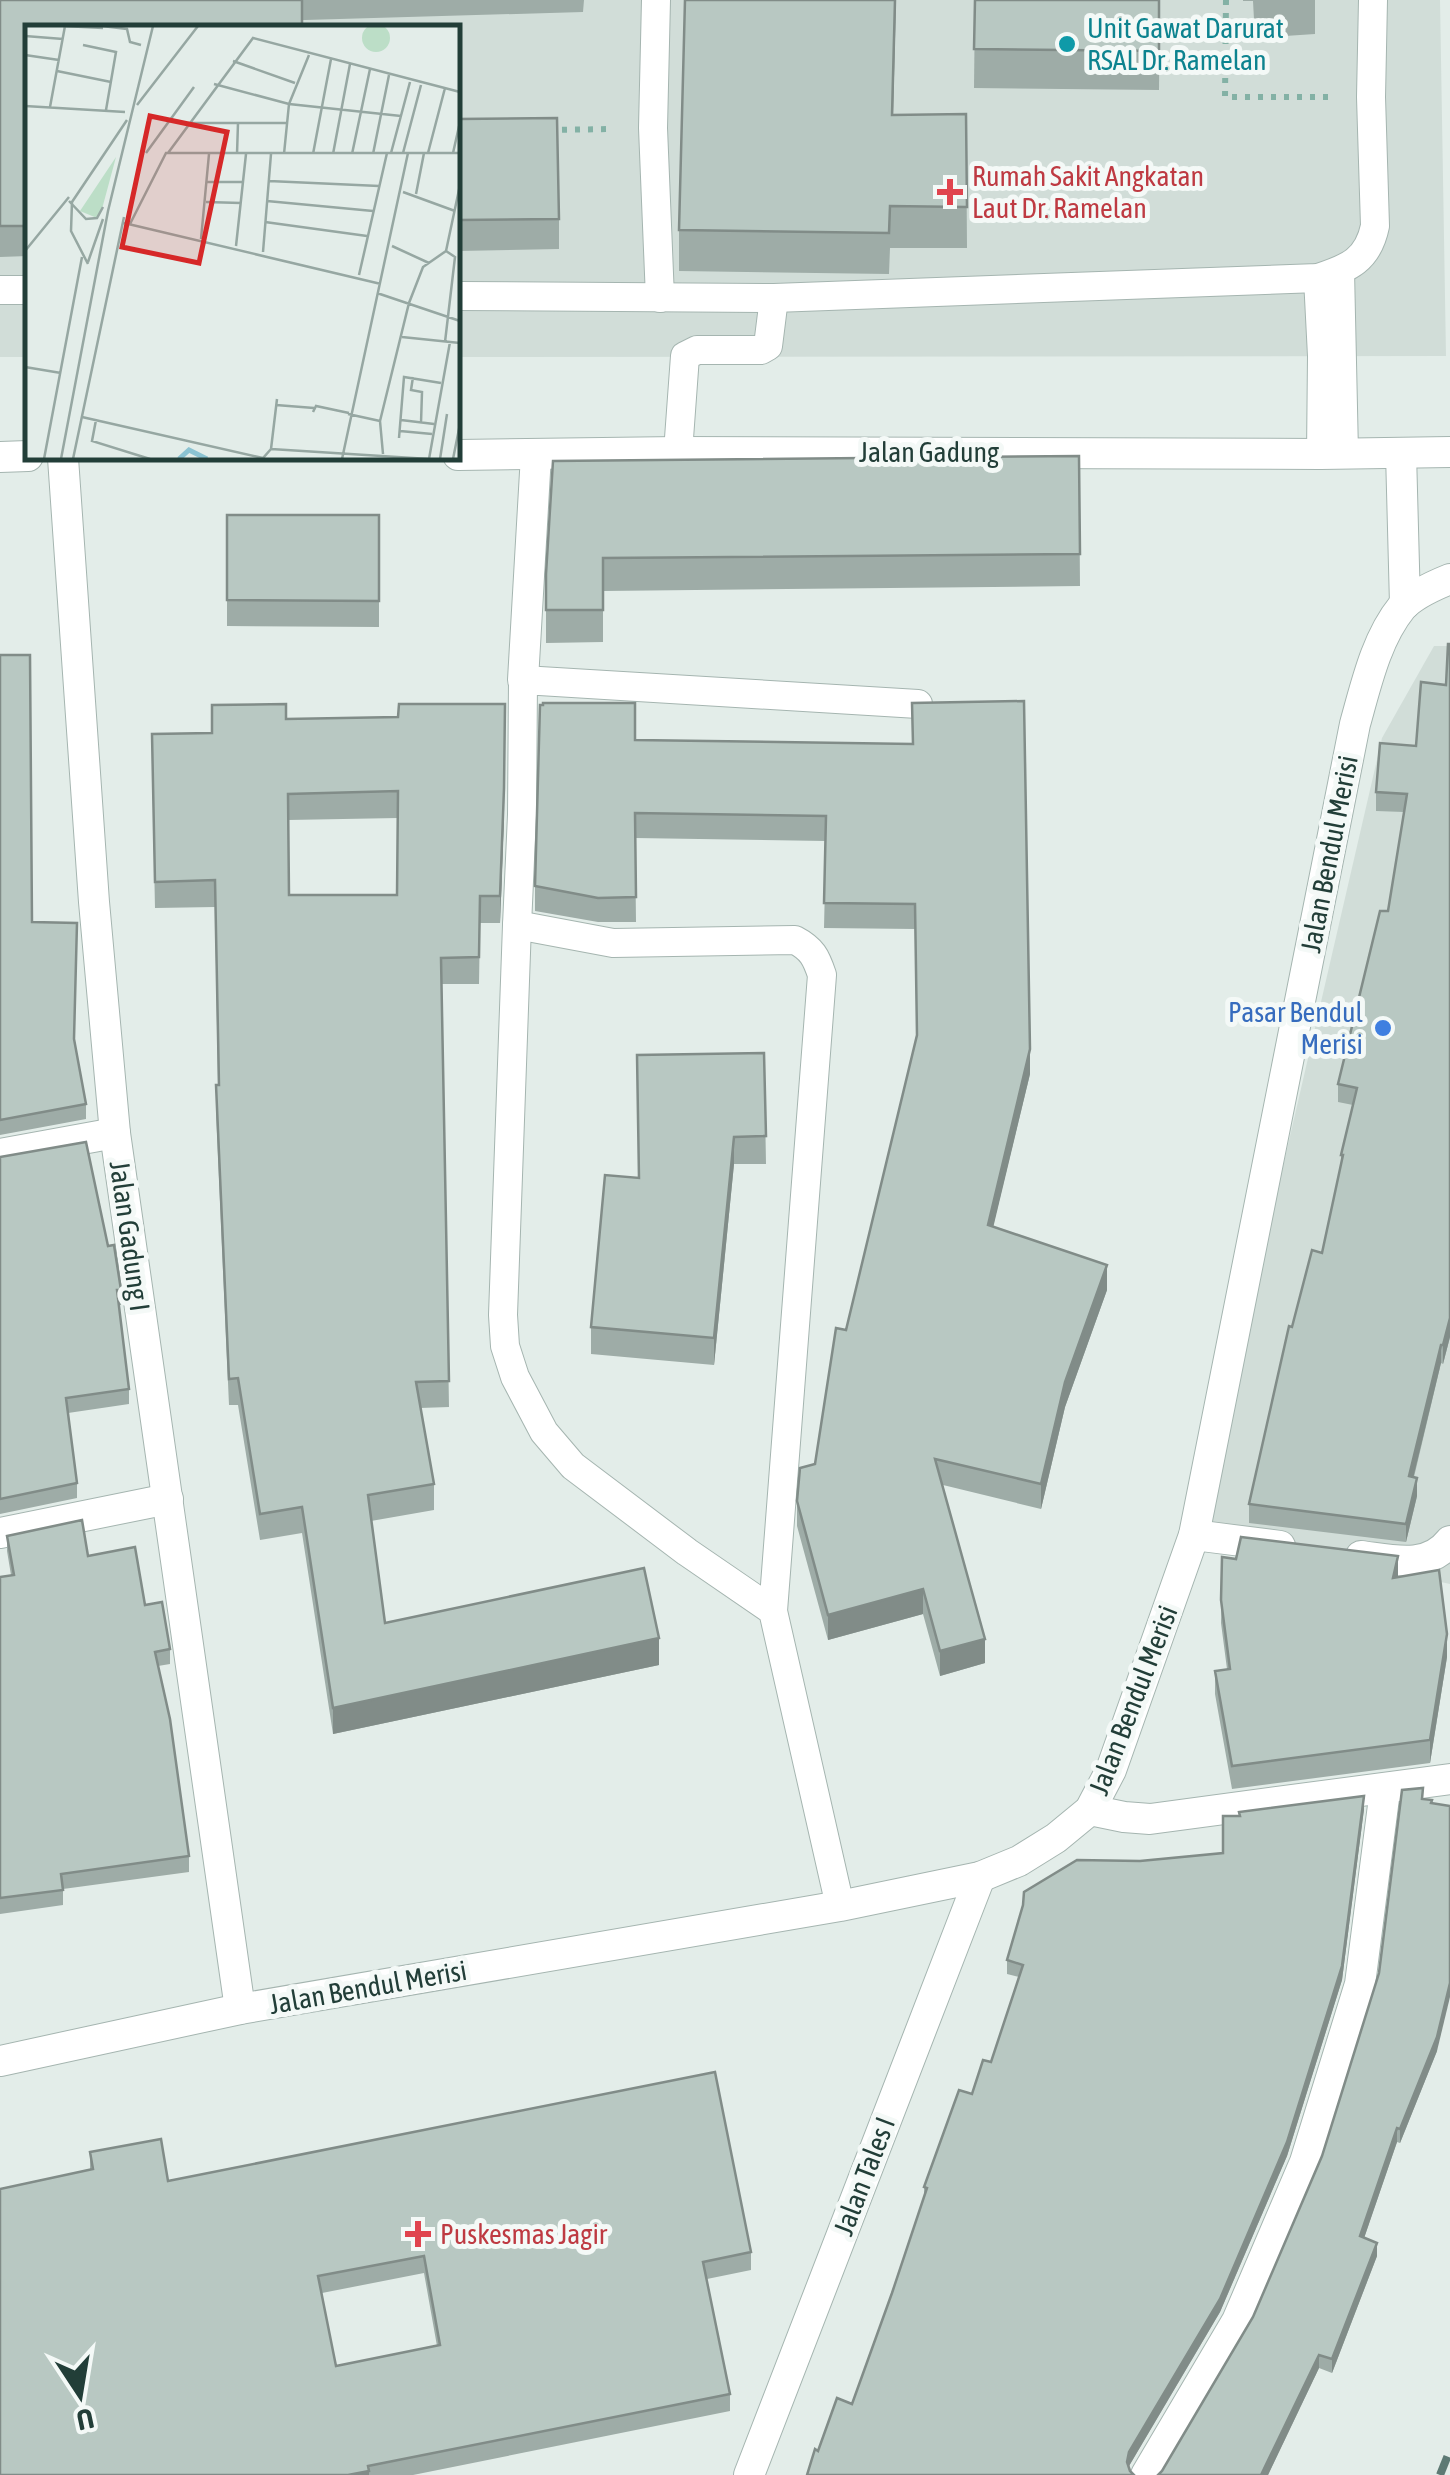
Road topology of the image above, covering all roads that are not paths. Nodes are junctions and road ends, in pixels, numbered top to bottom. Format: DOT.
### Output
graph roads {
  1 [pos="656,0"];
  2 [pos="1373,0"];
  3 [pos="1320,276"];
  4 [pos="460,296"];
  5 [pos="660,298"];
  6 [pos="774,298"];
  7 [pos="678,452"];
  8 [pos="1450,452"];
  9 [pos="1324,453"];
  10 [pos="1402,453"];
  11 [pos="536,454"];
  12 [pos="460,455"];
  13 [pos="63,460"];
  14 [pos="1450,579"];
  15 [pos="1404,604"];
  16 [pos="524,680"];
  17 [pos="918,704"];
  18 [pos="518,925"];
  19 [pos="115,1134"];
  20 [pos="0,1154"];
  21 [pos="168,1499"];
  22 [pos="0,1533"];
  23 [pos="1194,1534"];
  24 [pos="1450,1542"];
  25 [pos="773,1612"];
  26 [pos="1450,1780"];
  27 [pos="1385,1790"];
  28 [pos="1090,1810"];
  29 [pos="980,1877"];
  30 [pos="840,1906"];
  31 [pos="240,2010"];
  32 [pos="0,2061"];
  33 [pos="749,2475"];
  34 [pos="1146,2475"];
  1 -- 5 [label="lane"];
  2 -- 3 [label="lane"];
  3 -- 6 [label="lane"];
  3 -- 9 [label="lane"];
  3 -- 9 [label="lane"];
  4 -- 5 [label="lane"];
  5 -- 6 [label="lane"];
  6 -- 7 [label="lane"];
  7 -- 9 [label="street, Jalan Gadung"];
  7 -- 11 [label="street, Jalan Gadung"];
  8 -- 10 [label="street, Jalan Gadung"];
  9 -- 10 [label="street, Jalan Gadung"];
  10 -- 15 [label="street"];
  11 -- 12 [label="street, Jalan Gadung"];
  11 -- 16 [label="street"];
  13 -- 19 [label="street, Jalan Gadung I"];
  14 -- 15 [label="street"];
  15 -- 23 [label="street, Jalan Bendul Merisi"];
  16 -- 17 [label="lane"];
  16 -- 18 [label="lane"];
  18 -- 25 [label="lane"];
  18 -- 25 [label="lane"];
  19 -- 20 [label="street"];
  19 -- 21 [label="street, Jalan Gadung I"];
  21 -- 22 [label="street"];
  21 -- 31 [label="street, Jalan Gadung I"];
  23 -- 24 [label="street"];
  23 -- 28 [label="street, Jalan Bendul Merisi"];
  25 -- 30 [label="lane"];
  26 -- 27 [label="street"];
  27 -- 28 [label="street"];
  27 -- 34 [label="street"];
  28 -- 29 [label="street, Jalan Bendul Merisi"];
  29 -- 30 [label="street, Jalan Bendul Merisi"];
  29 -- 33 [label="street, Jalan Tales I"];
  30 -- 31 [label="street, Jalan Bendul Merisi"];
  31 -- 32 [label="street, Jalan Bendul Merisi"];
}
